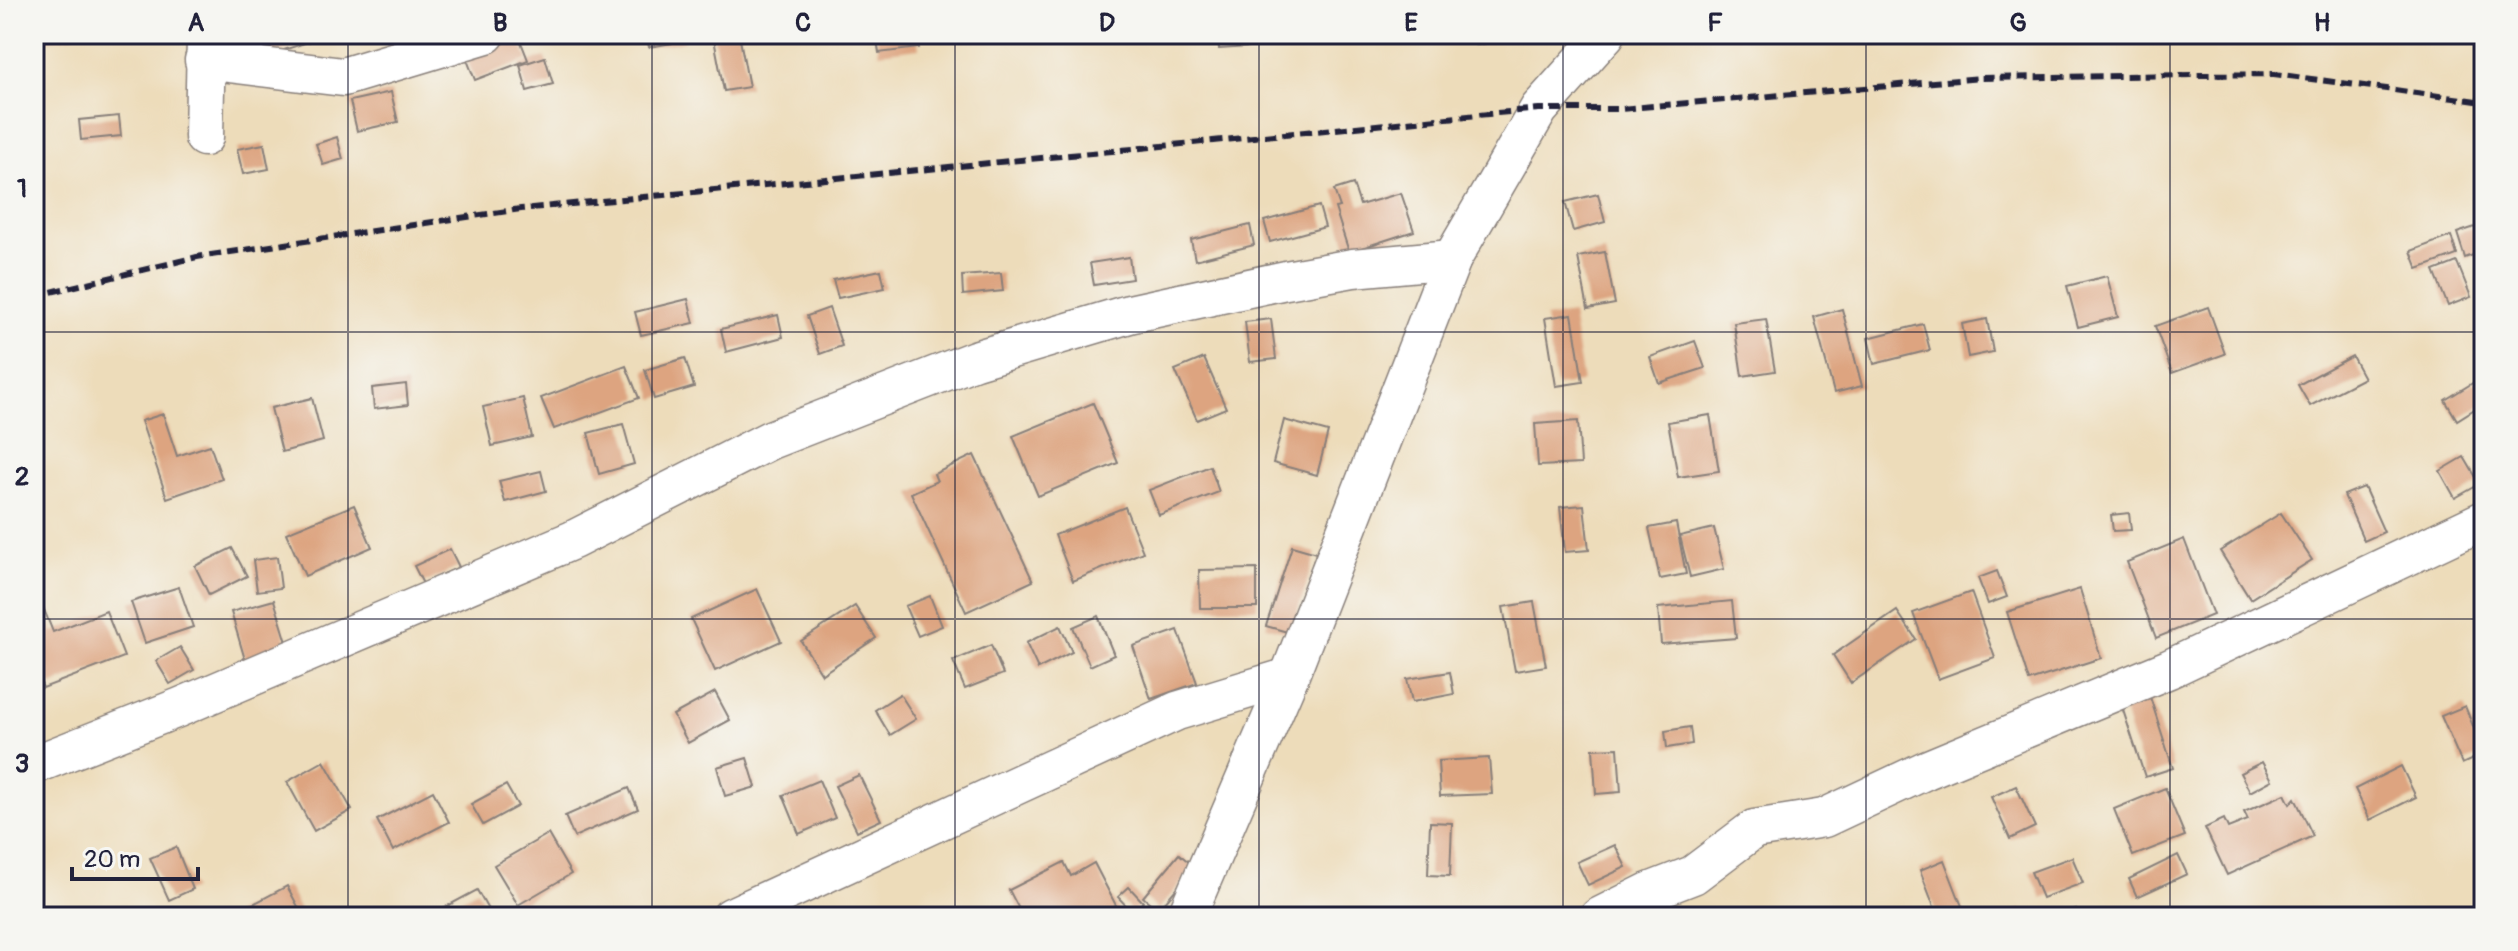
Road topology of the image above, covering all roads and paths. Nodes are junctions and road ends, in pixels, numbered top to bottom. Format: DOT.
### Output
graph roads {
  1 [pos="486,34"];
  2 [pos="1606,34"];
  3 [pos="205,47"];
  4 [pos="204,137"];
  5 [pos="1452,259"];
  6 [pos="2484,520"];
  7 [pos="1289,677"];
  8 [pos="34,765"];
  9 [pos="731,917"];
  10 [pos="1186,917"];
  11 [pos="1599,917"];
  1 -- 3 [label="street"];
  2 -- 5 [label="street"];
  3 -- 4 [label="street"];
  5 -- 7 [label="street"];
  5 -- 8 [label="street"];
  6 -- 11 [label="street"];
  7 -- 9 [label="street"];
  7 -- 10 [label="street"];
}
